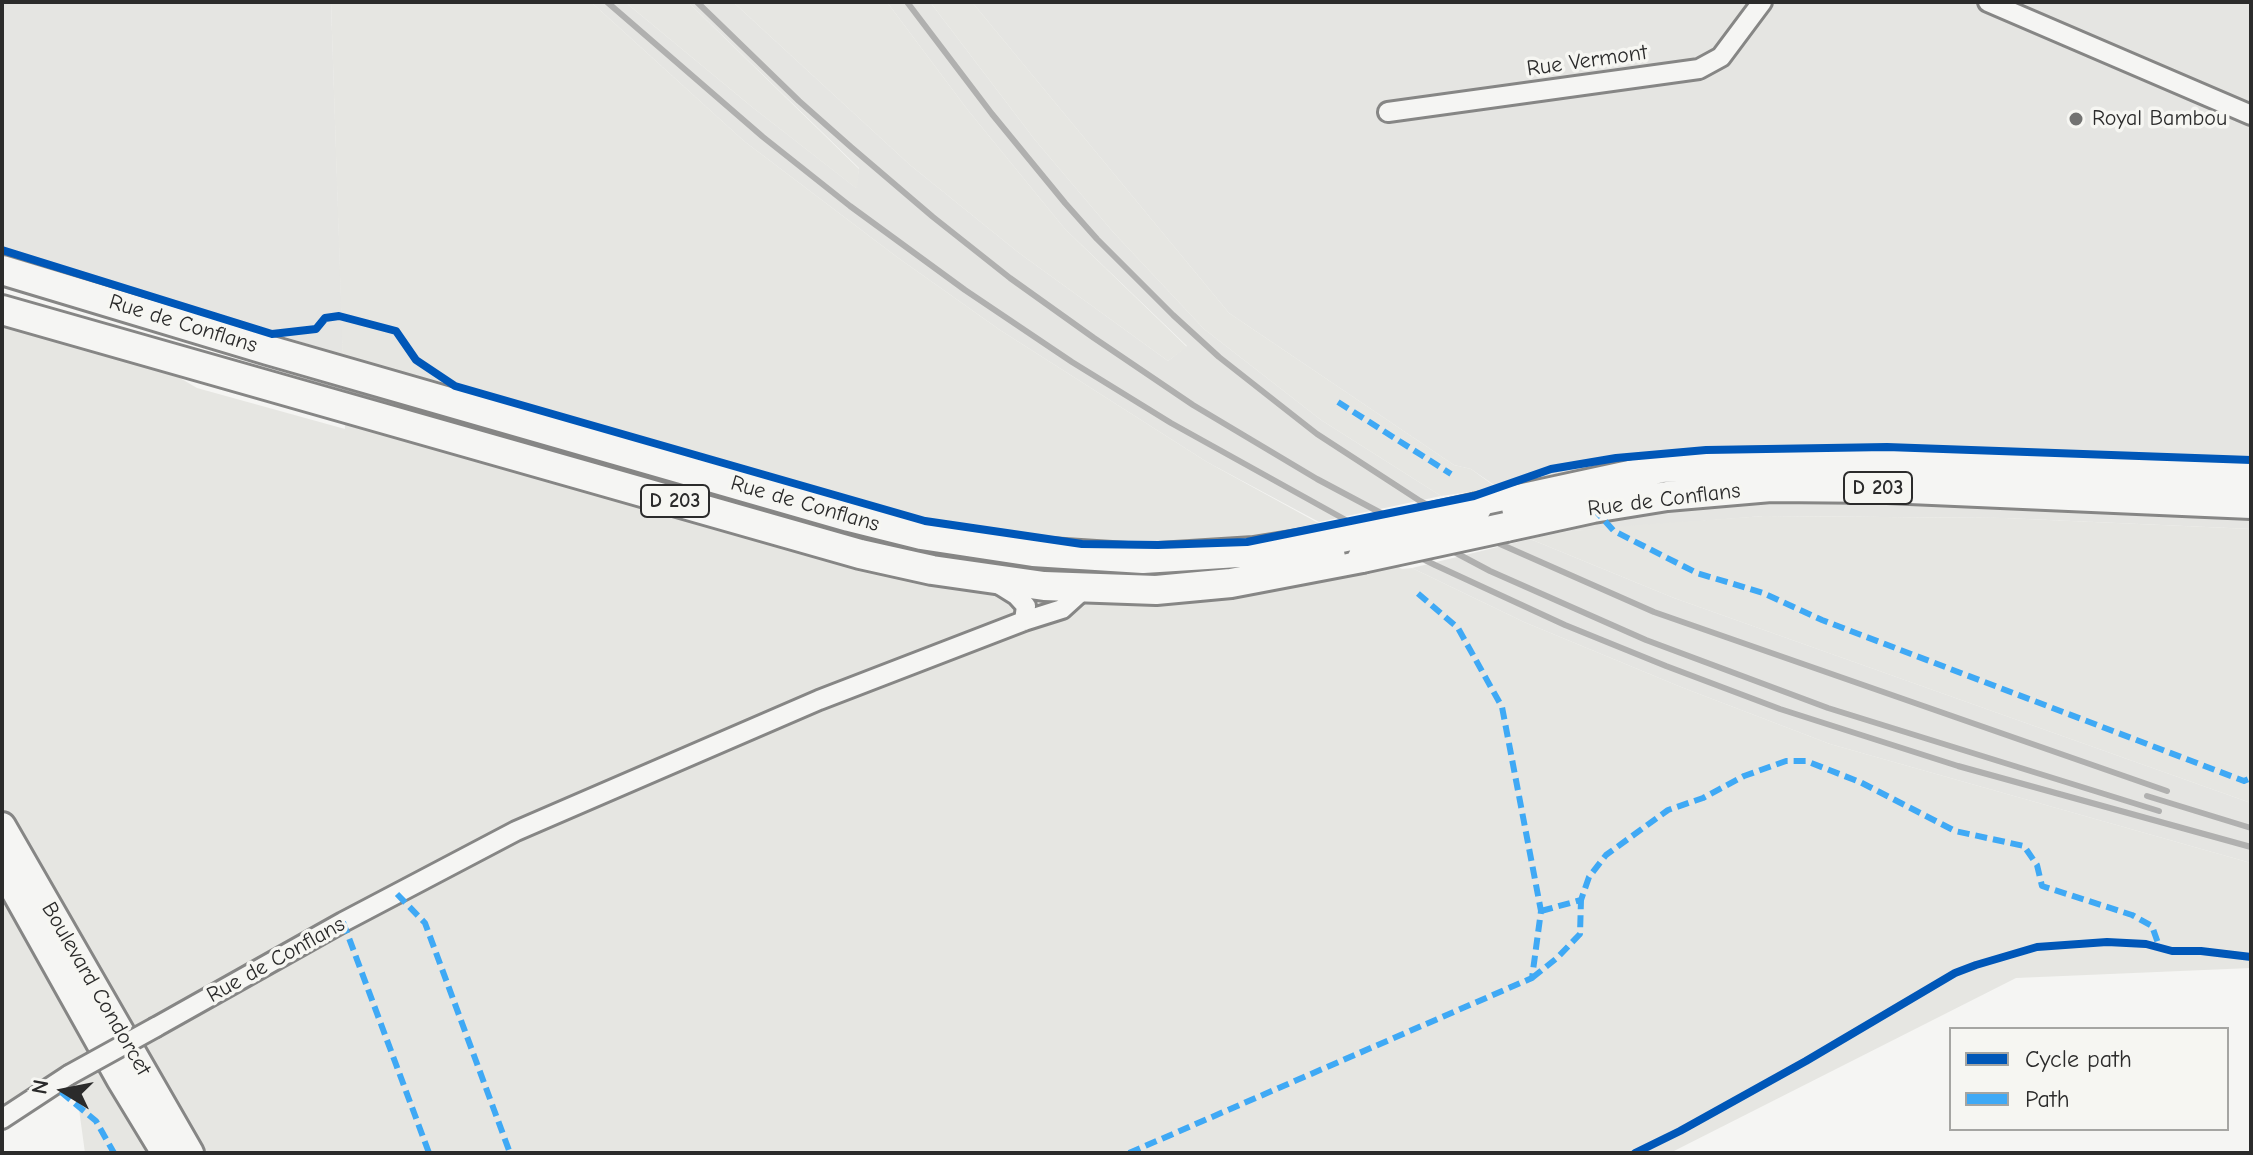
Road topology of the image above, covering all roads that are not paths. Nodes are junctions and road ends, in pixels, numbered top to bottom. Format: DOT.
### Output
graph roads {
  1 [pos="1762,2"];
  2 [pos="1988,2"];
  3 [pos="1388,112"];
  4 [pos="2251,115"];
  5 [pos="2,270"];
  6 [pos="2,310"];
  7 [pos="2251,476"];
  8 [pos="2251,504"];
  9 [pos="988,579"];
  10 [pos="1084,589"];
  11 [pos="1024,621"];
  12 [pos="2,826"];
  13 [pos="2,868"];
  14 [pos="2,1119"];
  15 [pos="165,1153"];
  16 [pos="190,1153"];
  1 -- 3 [label="street, Rue Vermont"];
  2 -- 4 [label="street"];
  5 -- 7 [label="main road, Rue de Conflans / D 203, bridge"];
  6 -- 9 [label="main road, Rue de Conflans / D 203"];
  8 -- 10 [label="main road, Rue de Conflans / D 203, bridge"];
  9 -- 10 [label="main road, Rue de Conflans / D 203"];
  9 -- 11 [label="street"];
  10 -- 11 [label="street, Rue de Conflans"];
  11 -- 14 [label="street, Rue de Conflans, bridge"];
  12 -- 16 [label="main road, Boulevard Condorcet"];
  13 -- 15 [label="main road, Boulevard Condorcet"];
}
